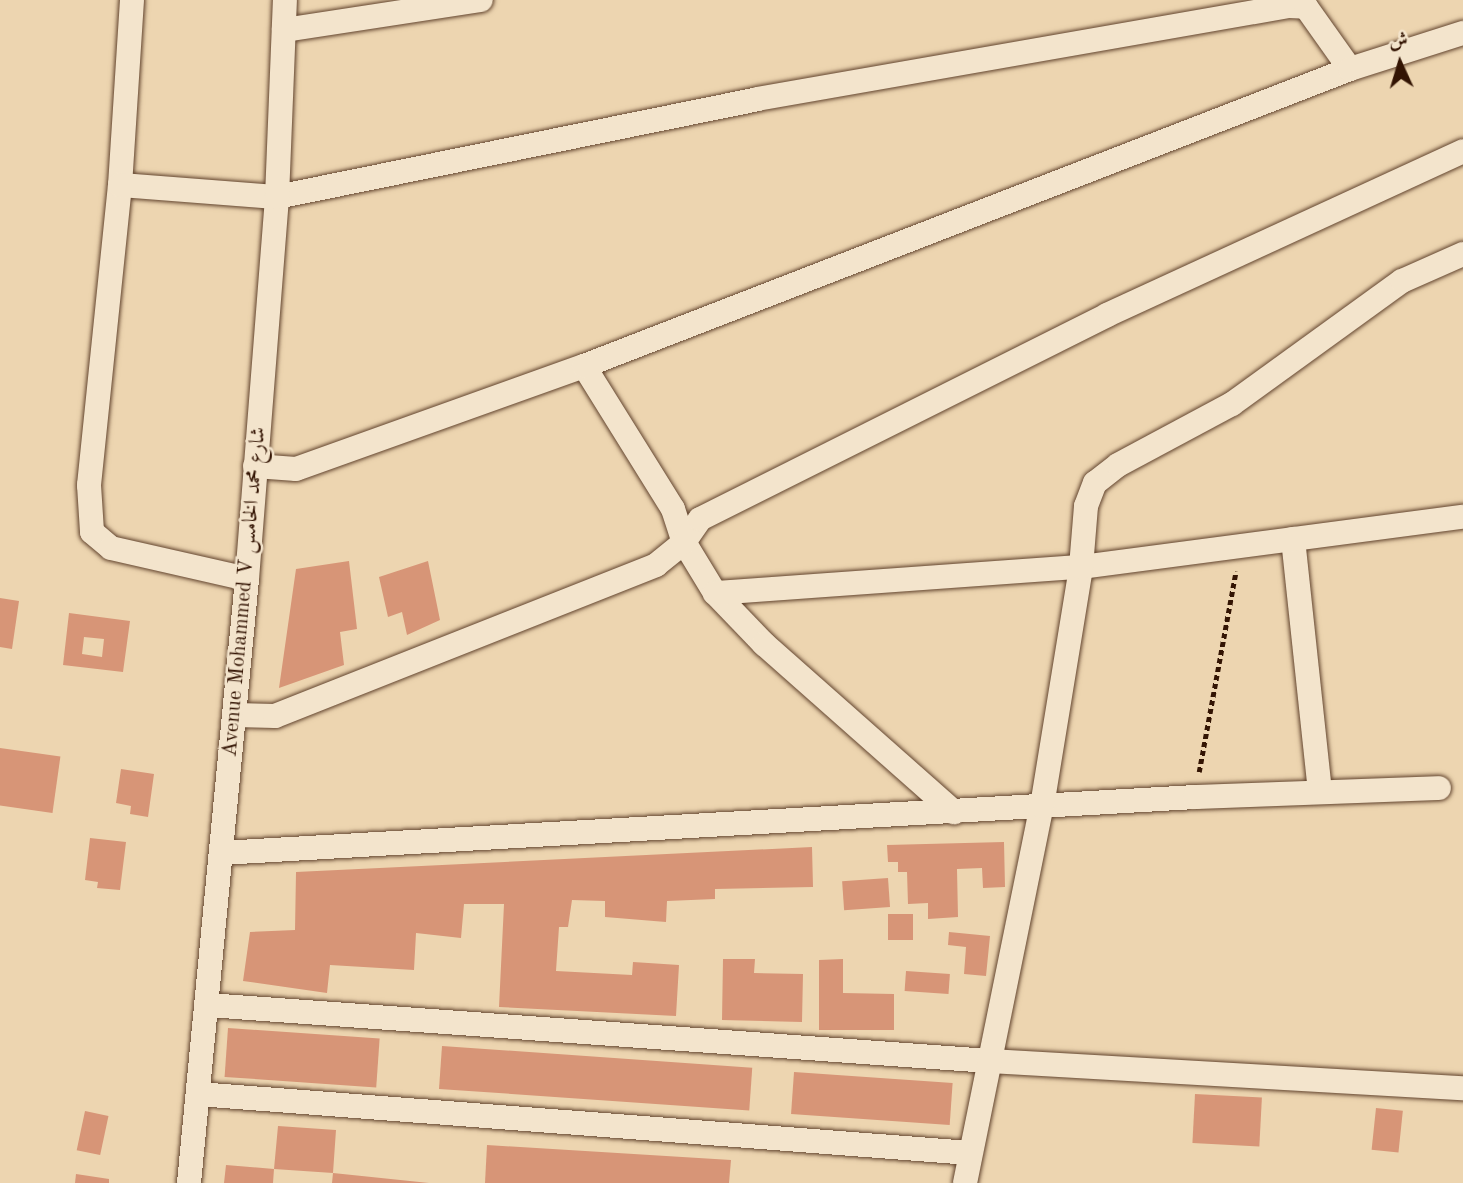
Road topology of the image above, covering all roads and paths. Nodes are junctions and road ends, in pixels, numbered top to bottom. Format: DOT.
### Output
graph roads {
  1 [pos="132,0"];
  2 [pos="285,0"];
  3 [pos="481,0"];
  4 [pos="284,30"];
  5 [pos="1463,33"];
  6 [pos="1350,69"];
  7 [pos="1463,151"];
  8 [pos="120,185"];
  9 [pos="277,197"];
  10 [pos="1463,254"];
  11 [pos="584,366"];
  12 [pos="256,466"];
  13 [pos="1463,517"];
  14 [pos="1293,539"];
  15 [pos="684,542"];
  16 [pos="1241,546"];
  17 [pos="1081,567"];
  18 [pos="247,579"];
  19 [pos="715,593"];
  20 [pos="235,715"];
  21 [pos="1439,788"];
  22 [pos="1320,792"];
  23 [pos="1195,797"];
  24 [pos="1042,806"];
  25 [pos="954,812"];
  26 [pos="221,853"];
  27 [pos="208,1005"];
  28 [pos="989,1061"];
  29 [pos="1463,1088"];
  30 [pos="198,1094"];
  31 [pos="971,1153"];
  32 [pos="189,1183"];
  33 [pos="965,1183"];
  1 -- 8 [label="street"];
  2 -- 4 [label="street, Avenue Mohammed V شارع محمد الخامس"];
  3 -- 4 [label="street"];
  4 -- 9 [label="street, Avenue Mohammed V شارع محمد الخامس"];
  5 -- 6 [label="street"];
  6 -- 9 [label="street"];
  6 -- 11 [label="street"];
  7 -- 15 [label="street"];
  8 -- 9 [label="street"];
  8 -- 18 [label="street"];
  9 -- 12 [label="street, Avenue Mohammed V شارع محمد الخامس"];
  10 -- 17 [label="street"];
  11 -- 12 [label="street"];
  11 -- 15 [label="street"];
  12 -- 18 [label="street, Avenue Mohammed V شارع محمد الخامس"];
  13 -- 14 [label="street"];
  14 -- 16 [label="street"];
  14 -- 22 [label="street"];
  15 -- 19 [label="street"];
  15 -- 20 [label="street"];
  16 -- 17 [label="street"];
  16 -- 23 [label="path"];
  17 -- 19 [label="street"];
  17 -- 24 [label="street"];
  18 -- 20 [label="street, Avenue Mohammed V شارع محمد الخامس"];
  19 -- 25 [label="street"];
  20 -- 26 [label="street, Avenue Mohammed V شارع محمد الخامس"];
  21 -- 22 [label="street"];
  22 -- 23 [label="street"];
  23 -- 24 [label="street"];
  24 -- 25 [label="street"];
  24 -- 28 [label="street"];
  25 -- 26 [label="street"];
  26 -- 27 [label="street, Avenue Mohammed V شارع محمد الخامس"];
  27 -- 28 [label="street"];
  27 -- 30 [label="street, Avenue Mohammed V شارع محمد الخامس"];
  28 -- 29 [label="street"];
  28 -- 31 [label="street"];
  30 -- 31 [label="street"];
  30 -- 32 [label="street, Avenue Mohammed V شارع محمد الخامس"];
  31 -- 33 [label="street"];
}
